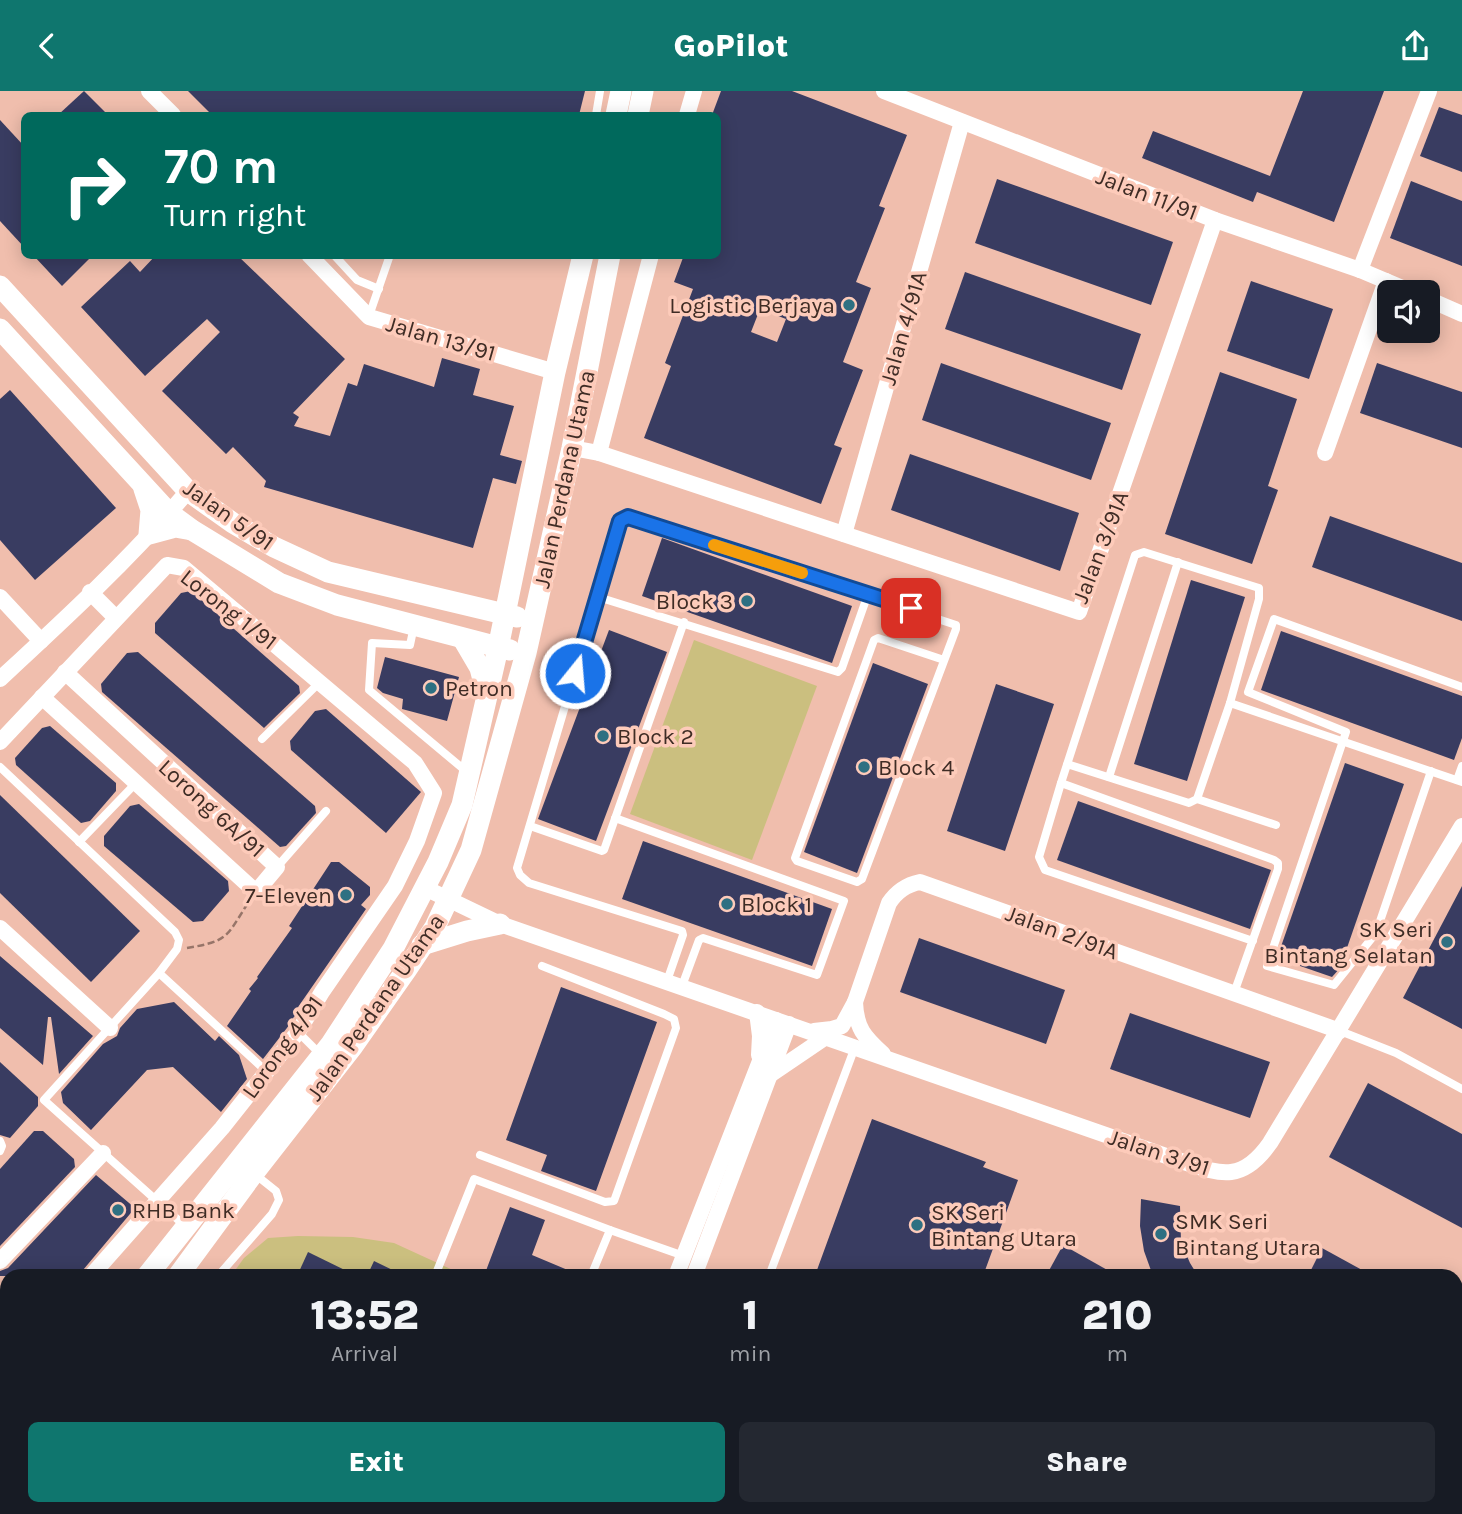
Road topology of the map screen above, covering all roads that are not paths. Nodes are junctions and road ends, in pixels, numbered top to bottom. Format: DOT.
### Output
graph roads {
  1 [pos="149,91"];
  2 [pos="600,91"];
  3 [pos="621,91"];
  4 [pos="643,91"];
  5 [pos="694,91"];
  6 [pos="884,91"];
  7 [pos="1429,91"];
  8 [pos="170,112"];
  9 [pos="596,112"];
  10 [pos="617,112"];
  11 [pos="639,112"];
  12 [pos="688,112"];
  13 [pos="962,122"];
  14 [pos="1215,220"];
  15 [pos="313,259"];
  16 [pos="338,259"];
  17 [pos="389,259"];
  18 [pos="582,259"];
  19 [pos="609,259"];
  20 [pos="650,259"];
  21 [pos="1360,269"];
  22 [pos="1384,280"];
  23 [pos="0,286"];
  24 [pos="379,289"];
  25 [pos="1440,304"];
  26 [pos="1377,306"];
  27 [pos="1462,314"];
  28 [pos="369,317"];
  29 [pos="0,328"];
  30 [pos="555,372"];
  31 [pos="572,448"];
  32 [pos="599,453"];
  33 [pos="1325,453"];
  34 [pos="142,484"];
  35 [pos="533,485"];
  36 [pos="188,491"];
  37 [pos="169,513"];
  38 [pos="192,530"];
  39 [pos="149,534"];
  40 [pos="844,534"];
  41 [pos="1178,562"];
  42 [pos="512,582"];
  43 [pos="90,592"];
  44 [pos="868,594"];
  45 [pos="0,597"];
  46 [pos="598,597"];
  47 [pos="471,604"];
  48 [pos="505,614"];
  49 [pos="116,618"];
  50 [pos="533,621"];
  51 [pos="684,622"];
  52 [pos="414,626"];
  53 [pos="463,639"];
  54 [pos="41,641"];
  55 [pos="499,648"];
  56 [pos="526,653"];
  57 [pos="944,660"];
  58 [pos="65,672"];
  59 [pos="0,679"];
  60 [pos="319,683"];
  61 [pos="1462,687"];
  62 [pos="488,695"];
  63 [pos="42,697"];
  64 [pos="1230,703"];
  65 [pos="262,739"];
  66 [pos="1343,741"];
  67 [pos="0,742"];
  68 [pos="1068,764"];
  69 [pos="1462,766"];
  70 [pos="0,767"];
  71 [pos="1431,771"];
  72 [pos="469,774"];
  73 [pos="1109,777"];
  74 [pos="1460,781"];
  75 [pos="1061,782"];
  76 [pos="135,784"];
  77 [pos="434,793"];
  78 [pos="1197,799"];
  79 [pos="326,811"];
  80 [pos="614,818"];
  81 [pos="1276,825"];
  82 [pos="530,826"];
  83 [pos="1462,826"];
  84 [pos="79,842"];
  85 [pos="277,867"];
  86 [pos="425,888"];
  87 [pos="449,899"];
  88 [pos="500,924"];
  89 [pos="0,928"];
  90 [pos="1253,941"];
  91 [pos="422,945"];
  92 [pos="542,966"];
  93 [pos="159,973"];
  94 [pos="674,983"];
  95 [pos="1234,993"];
  96 [pos="855,1002"];
  97 [pos="757,1012"];
  98 [pos="783,1022"];
  99 [pos="110,1028"];
  100 [pos="808,1031"];
  101 [pos="1340,1031"];
  102 [pos="298,1033"];
  103 [pos="826,1038"];
  104 [pos="855,1048"];
  105 [pos="321,1055"];
  106 [pos="887,1058"];
  107 [pos="267,1072"];
  108 [pos="764,1073"];
  109 [pos="1462,1089"];
  110 [pos="0,1141"];
  111 [pos="0,1151"];
  112 [pos="103,1153"];
  113 [pos="480,1155"];
  114 [pos="253,1174"];
  115 [pos="158,1202"];
  116 [pos="186,1227"];
  117 [pos="610,1230"];
  118 [pos="684,1256"];
  119 [pos="0,1261"];
  120 [pos="97,1269"];
  121 [pos="152,1269"];
  122 [pos="183,1269"];
  123 [pos="224,1269"];
  124 [pos="438,1269"];
  125 [pos="595,1269"];
  126 [pos="679,1269"];
  127 [pos="696,1269"];
  128 [pos="772,1269"];
  1 -- 8 [label="street"];
  2 -- 9 [label="lane"];
  3 -- 10 [label="street"];
  4 -- 11 [label="street"];
  5 -- 12 [label="street"];
  6 -- 13 [label="street, Jalan 11/91"];
  7 -- 21 [label="street"];
  13 -- 14 [label="street, Jalan 11/91"];
  13 -- 40 [label="street, Jalan 4/91A"];
  14 -- 21 [label="street, Jalan 11/91"];
  14 -- 40 [label="street, Jalan 3/91A"];
  15 -- 28 [label="street, Jalan 13/91"];
  16 -- 24 [label="lane"];
  17 -- 24 [label="lane"];
  18 -- 30 [label="street, Jalan Perdana Utama"];
  19 -- 31 [label="street, Jalan Perdana Utama"];
  20 -- 32 [label="street"];
  21 -- 22 [label="street, Jalan 11/91"];
  23 -- 36 [label="street, Jalan 5/91"];
  24 -- 28 [label="lane"];
  25 -- 27 [label="street"];
  26 -- 33 [label="street"];
  28 -- 30 [label="street, Jalan 13/91"];
  29 -- 34 [label="street, Jalan 5/91"];
  30 -- 35 [label="street, Jalan Perdana Utama"];
  31 -- 32 [label="street, Jalan 3/91A"];
  31 -- 35 [label="street"];
  31 -- 50 [label="street, Jalan Perdana Utama"];
  32 -- 40 [label="street, Jalan 3/91A"];
  34 -- 37 [label="street, Jalan 5/91"];
  34 -- 39 [label="street"];
  35 -- 42 [label="street, Jalan Perdana Utama"];
  36 -- 37 [label="street"];
  36 -- 47 [label="street, Jalan 5/91"];
  37 -- 38 [label="street, Jalan 5/91"];
  37 -- 39 [label="street"];
  38 -- 39 [label="street"];
  38 -- 52 [label="street, Jalan 5/91"];
  39 -- 43 [label="street"];
  41 -- 64 [label="lane"];
  41 -- 68 [label="lane"];
  41 -- 73 [label="lane"];
  42 -- 47 [label="street"];
  42 -- 48 [label="street, Jalan Perdana Utama"];
  43 -- 49 [label="street"];
  43 -- 54 [label="street"];
  44 -- 46 [label="lane"];
  44 -- 51 [label="lane"];
  44 -- 57 [label="lane"];
  45 -- 54 [label="street"];
  46 -- 51 [label="lane"];
  46 -- 82 [label="lane"];
  47 -- 48 [label="street, Jalan 5/91"];
  48 -- 50 [label="street, Jalan 5/91"];
  48 -- 55 [label="street, Jalan Perdana Utama"];
  49 -- 58 [label="street, Lorong 1/91"];
  49 -- 60 [label="street, Lorong 1/91"];
  50 -- 56 [label="street, Jalan Perdana Utama"];
  51 -- 80 [label="lane"];
  52 -- 53 [label="street, Jalan 5/91"];
  52 -- 72 [label="lane"];
  53 -- 55 [label="street, Jalan 5/91"];
  53 -- 62 [label="street"];
  54 -- 59 [label="street"];
  55 -- 56 [label="street, Jalan 5/91"];
  55 -- 62 [label="street, Jalan Perdana Utama"];
  56 -- 87 [label="street, Jalan Perdana Utama"];
  57 -- 57 [label="lane"];
  58 -- 63 [label="street, Lorong 1/91"];
  58 -- 85 [label="street, Lorong 6A/91"];
  60 -- 65 [label="lane"];
  60 -- 77 [label="street, Lorong 1/91"];
  61 -- 66 [label="lane"];
  62 -- 72 [label="street, Jalan Perdana Utama"];
  63 -- 67 [label="street, Lorong 1/91"];
  63 -- 76 [label="street, Lorong 6A/91"];
  64 -- 66 [label="lane"];
  64 -- 78 [label="lane"];
  66 -- 71 [label="lane"];
  66 -- 71 [label="lane"];
  68 -- 73 [label="lane"];
  68 -- 75 [label="lane"];
  69 -- 74 [label="lane"];
  70 -- 84 [label="lane"];
  71 -- 74 [label="lane"];
  72 -- 86 [label="street, Jalan Perdana Utama"];
  73 -- 78 [label="lane"];
  75 -- 90 [label="lane"];
  75 -- 90 [label="lane"];
  76 -- 84 [label="lane"];
  76 -- 85 [label="street, Lorong 6A/91"];
  77 -- 102 [label="street, Lorong 4/91"];
  78 -- 81 [label="lane"];
  79 -- 85 [label="lane"];
  80 -- 82 [label="lane"];
  80 -- 94 [label="lane"];
  82 -- 94 [label="lane"];
  83 -- 101 [label="street, Jalan 3/91"];
  84 -- 93 [label="lane"];
  86 -- 87 [label="street, Jalan 3/91"];
  86 -- 105 [label="street, Jalan Perdana Utama"];
  87 -- 88 [label="street, Jalan 3/91"];
  87 -- 91 [label="street, Jalan Perdana Utama"];
  88 -- 91 [label="street"];
  88 -- 94 [label="street, Jalan 3/91"];
  89 -- 99 [label="street"];
  90 -- 95 [label="lane"];
  91 -- 114 [label="street, Jalan Perdana Utama"];
  92 -- 113 [label="lane"];
  93 -- 99 [label="lane"];
  93 -- 107 [label="lane"];
  94 -- 97 [label="street, Jalan 3/91"];
  95 -- 96 [label="street, Jalan 2/91A"];
  95 -- 101 [label="street, Jalan 2/91A"];
  96 -- 100 [label="street, Jalan 2/91A"];
  96 -- 106 [label="street"];
  97 -- 98 [label="street, Jalan 3/91"];
  97 -- 108 [label="street"];
  98 -- 100 [label="street, Jalan 3/91"];
  98 -- 108 [label="street"];
  99 -- 112 [label="lane"];
  100 -- 103 [label="street, Jalan 3/91"];
  101 -- 106 [label="street, Jalan 3/91"];
  101 -- 109 [label="lane"];
  102 -- 105 [label="lane"];
  102 -- 107 [label="street, Lorong 4/91"];
  103 -- 104 [label="street, Jalan 3/91"];
  103 -- 108 [label="street"];
  104 -- 106 [label="street, Jalan 3/91"];
  104 -- 128 [label="lane"];
  105 -- 116 [label="street, Jalan Perdana Utama"];
  107 -- 115 [label="street, Lorong 4/91"];
  108 -- 118 [label="street"];
  108 -- 127 [label="street"];
  110 -- 111 [label="lane"];
  112 -- 115 [label="lane"];
  112 -- 119 [label="street"];
  114 -- 122 [label="street, Jalan Perdana Utama"];
  114 -- 123 [label="lane"];
  115 -- 116 [label="lane"];
  115 -- 120 [label="street, Lorong 4/91"];
  116 -- 121 [label="street, Jalan Perdana Utama"];
  117 -- 118 [label="lane"];
  117 -- 124 [label="lane"];
  117 -- 125 [label="lane"];
  118 -- 126 [label="street"];
}
